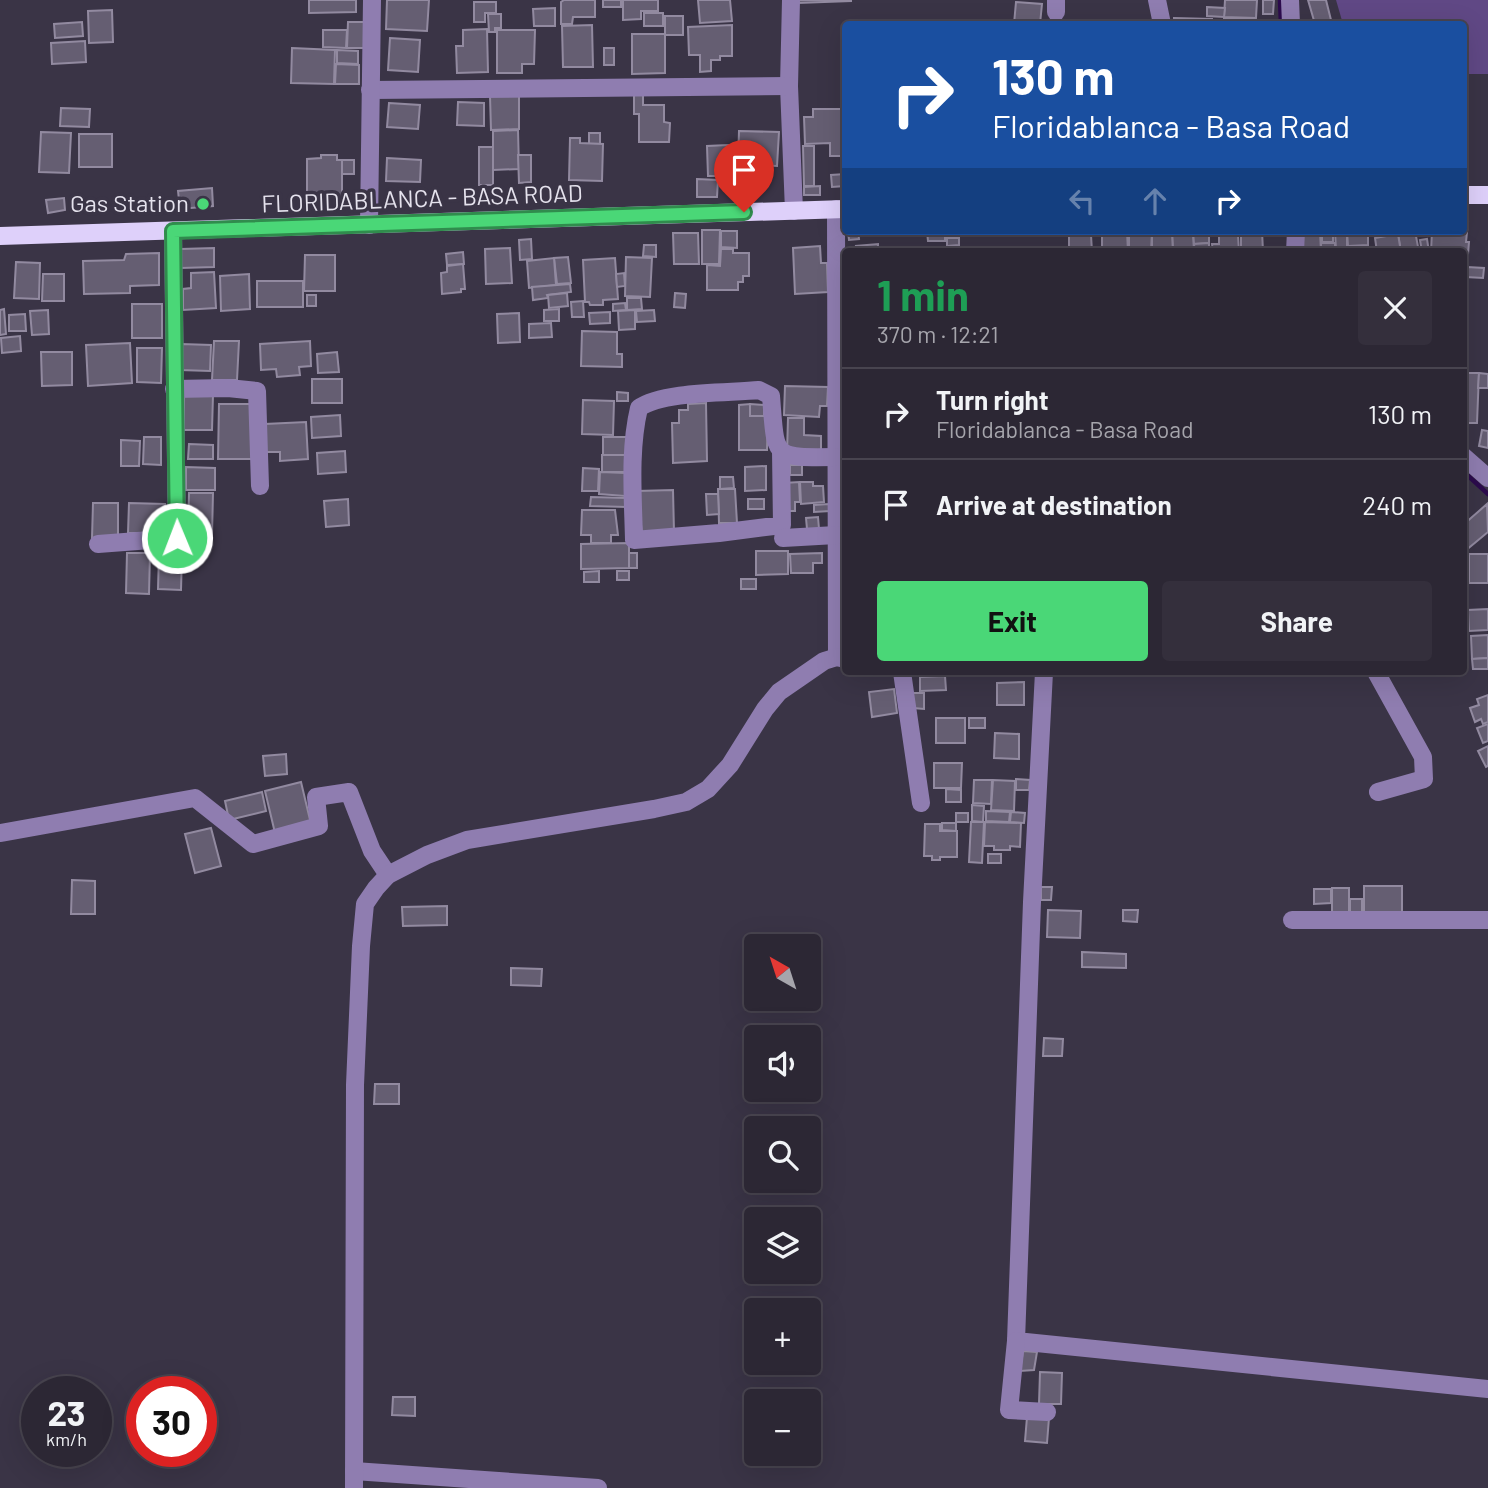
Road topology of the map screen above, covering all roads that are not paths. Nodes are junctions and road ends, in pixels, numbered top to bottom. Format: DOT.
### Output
graph roads {
  1 [pos="372,0"];
  2 [pos="791,0"];
  3 [pos="1157,0"];
  4 [pos="1290,0"];
  5 [pos="1161,21"];
  6 [pos="1291,21"];
  7 [pos="789,86"];
  8 [pos="370,90"];
  9 [pos="1467,195"];
  10 [pos="1488,195"];
  11 [pos="841,209"];
  12 [pos="794,211"];
  13 [pos="369,225"];
  14 [pos="173,231"];
  15 [pos="0,236"];
  16 [pos="174,389"];
  17 [pos="781,451"];
  18 [pos="835,457"];
  19 [pos="1467,460"];
  20 [pos="1488,478"];
  21 [pos="260,486"];
  22 [pos="836,536"];
  23 [pos="783,538"];
  24 [pos="98,544"];
  25 [pos="841,658"];
  26 [pos="902,675"];
  27 [pos="1044,675"];
  28 [pos="1378,675"];
  29 [pos="1378,792"];
  30 [pos="921,803"];
  31 [pos="1,833"];
  32 [pos="388,875"];
  33 [pos="1292,920"];
  34 [pos="1488,920"];
  35 [pos="1016,1341"];
  36 [pos="1488,1388"];
  37 [pos="1046,1412"];
  38 [pos="354,1479"];
  39 [pos="598,1488"];
  1 -- 8 [label="street"];
  2 -- 7 [label="street"];
  3 -- 5 [label="street"];
  4 -- 6 [label="street"];
  7 -- 8 [label="street"];
  7 -- 12 [label="street"];
  8 -- 13 [label="street"];
  9 -- 10 [label="main road"];
  11 -- 12 [label="main road, FLORIDABLANCA - BASA ROAD"];
  11 -- 18 [label="street"];
  12 -- 13 [label="main road, FLORIDABLANCA - BASA ROAD"];
  13 -- 14 [label="main road, FLORIDABLANCA - BASA ROAD"];
  14 -- 15 [label="main road, FLORIDABLANCA - BASA ROAD"];
  14 -- 16 [label="street"];
  16 -- 21 [label="street"];
  16 -- 24 [label="street"];
  17 -- 17 [label="street"];
  17 -- 18 [label="street"];
  18 -- 22 [label="street"];
  19 -- 20 [label="street"];
  22 -- 23 [label="street"];
  22 -- 25 [label="street"];
  25 -- 32 [label="street"];
  26 -- 30 [label="street"];
  27 -- 35 [label="street"];
  28 -- 29 [label="street"];
  31 -- 32 [label="street"];
  32 -- 38 [label="street"];
  33 -- 34 [label="street"];
  35 -- 36 [label="street"];
  35 -- 37 [label="street"];
  38 -- 39 [label="street"];
}
